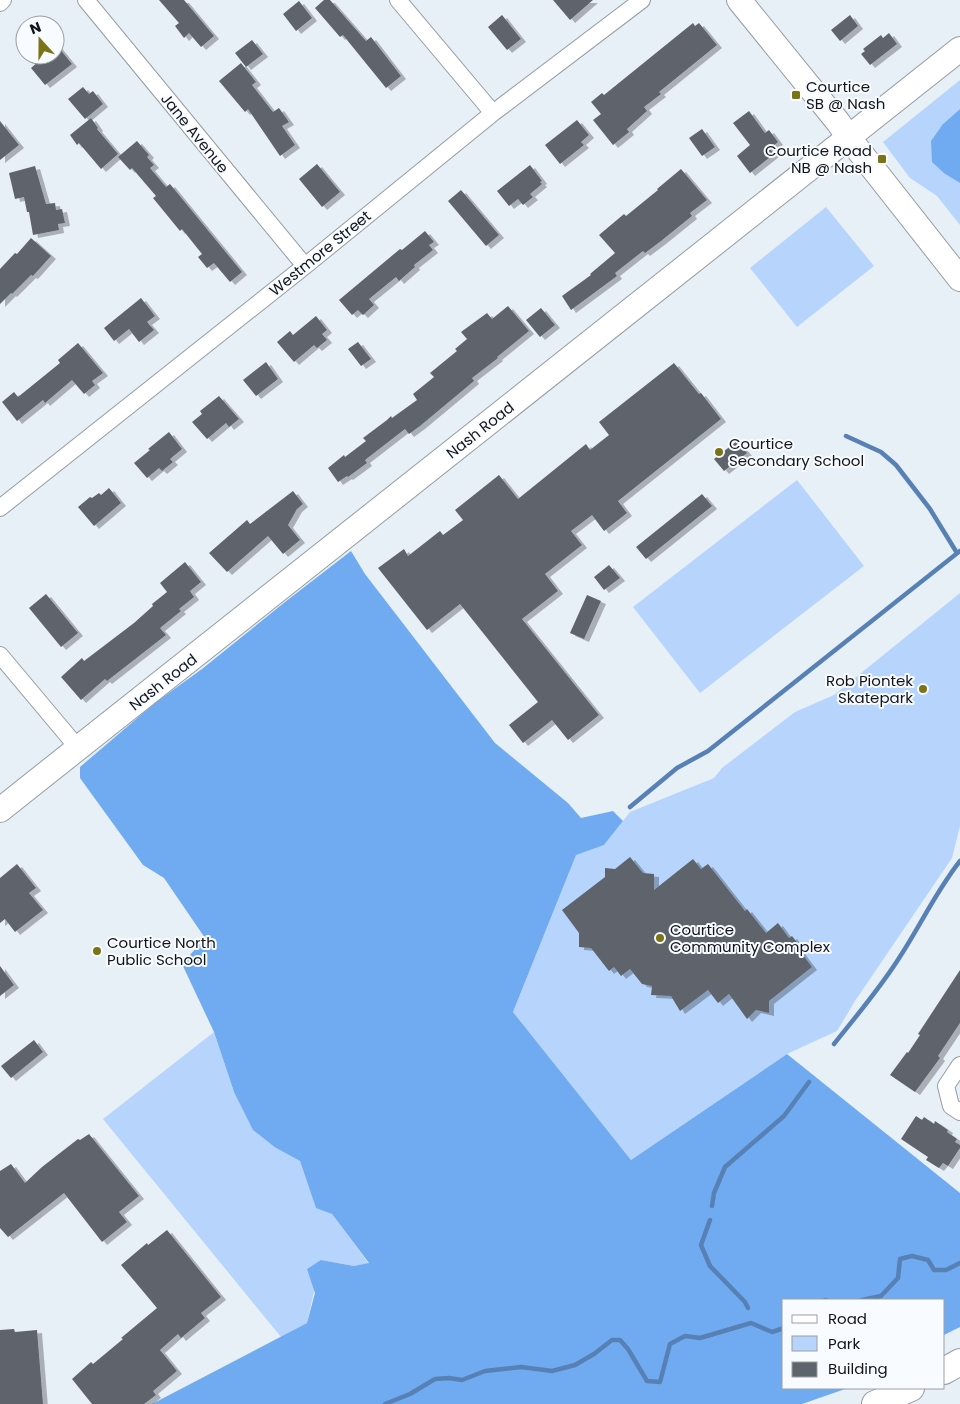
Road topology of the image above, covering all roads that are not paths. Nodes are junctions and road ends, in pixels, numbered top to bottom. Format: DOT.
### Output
graph roads {
  1 [pos="3,0"];
  2 [pos="86,0"];
  3 [pos="398,0"];
  4 [pos="642,0"];
  5 [pos="739,0"];
  6 [pos="0,3"];
  7 [pos="960,49"];
  8 [pos="493,113"];
  9 [pos="849,138"];
  10 [pos="305,266"];
  11 [pos="960,278"];
  12 [pos="0,508"];
  13 [pos="0,655"];
  14 [pos="78,748"];
  15 [pos="0,810"];
  16 [pos="960,1065"];
  17 [pos="960,1112"];
  18 [pos="960,1362"];
  19 [pos="945,1370"];
  20 [pos="909,1389"];
  21 [pos="875,1404"];
  1 -- 6 [label="street"];
  2 -- 10 [label="street, Jane Avenue"];
  3 -- 8 [label="street"];
  4 -- 8 [label="street, Westmore Street"];
  5 -- 9 [label="street"];
  7 -- 9 [label="street, Nash Road"];
  8 -- 10 [label="street, Westmore Street"];
  9 -- 11 [label="street"];
  9 -- 14 [label="street, Nash Road"];
  10 -- 12 [label="street, Westmore Street"];
  13 -- 14 [label="street"];
  14 -- 15 [label="street, Nash Road"];
  16 -- 17 [label="street"];
  18 -- 19 [label="main road"];
  20 -- 21 [label="main road"];
}
